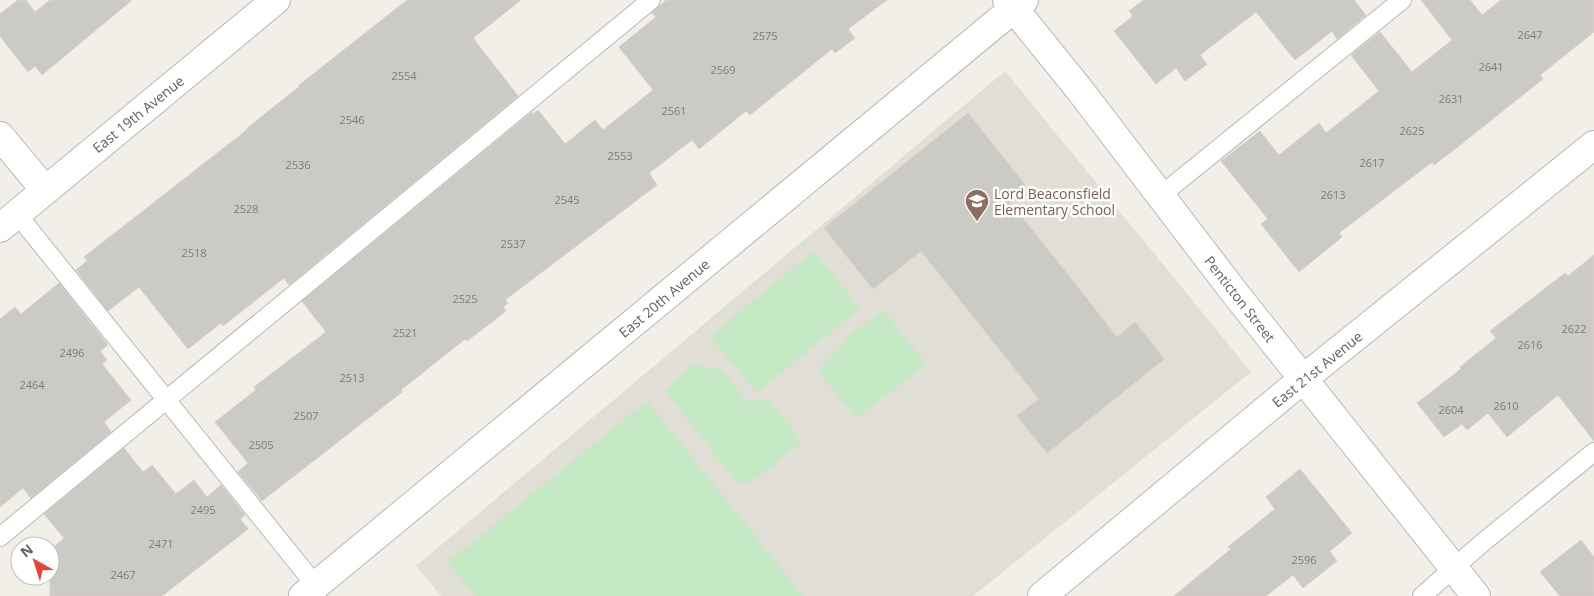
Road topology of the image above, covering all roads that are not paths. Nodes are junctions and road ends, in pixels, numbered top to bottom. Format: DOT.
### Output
graph roads {
  1 [pos="276,0"];
  2 [pos="651,0"];
  3 [pos="1402,0"];
  4 [pos="1015,3"];
  5 [pos="0,136"];
  6 [pos="1594,146"];
  7 [pos="45,190"];
  8 [pos="1160,196"];
  9 [pos="8,221"];
  10 [pos="1304,379"];
  11 [pos="165,400"];
  12 [pos="1594,452"];
  13 [pos="0,537"];
  14 [pos="1454,568"];
  15 [pos="310,591"];
  16 [pos="1042,596"];
  17 [pos="1422,596"];
  18 [pos="1476,596"];
  1 -- 7 [label="street, East 19th Avenue"];
  2 -- 11 [label="lane"];
  3 -- 8 [label="lane"];
  4 -- 8 [label="street, Penticton Street"];
  4 -- 15 [label="street, East 20th Avenue"];
  5 -- 7 [label="street"];
  6 -- 10 [label="street, East 21st Avenue"];
  7 -- 9 [label="street, East 19th Avenue"];
  8 -- 10 [label="street, Penticton Street"];
  9 -- 11 [label="lane"];
  10 -- 14 [label="street, Penticton Street"];
  10 -- 16 [label="street, East 21st Avenue"];
  11 -- 13 [label="lane"];
  11 -- 15 [label="lane"];
  12 -- 14 [label="lane"];
  14 -- 17 [label="lane"];
  14 -- 18 [label="street, Penticton Street"];
}
